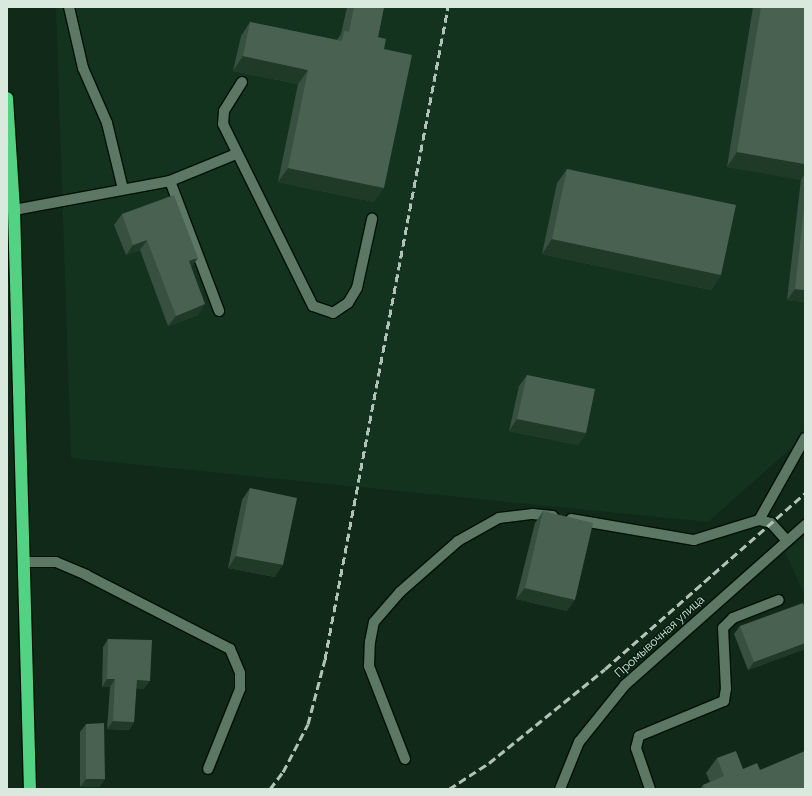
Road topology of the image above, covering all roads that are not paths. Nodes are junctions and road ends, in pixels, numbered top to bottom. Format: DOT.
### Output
graph roads {
  1 [pos="69,7"];
  2 [pos="242,82"];
  3 [pos="7,98"];
  4 [pos="236,154"];
  5 [pos="170,181"];
  6 [pos="123,190"];
  7 [pos="14,210"];
  8 [pos="372,219"];
  9 [pos="219,311"];
  10 [pos="805,438"];
  11 [pos="759,520"];
  12 [pos="805,525"];
  13 [pos="787,541"];
  14 [pos="25,562"];
  15 [pos="779,600"];
  16 [pos="405,759"];
  17 [pos="208,769"];
  18 [pos="30,789"];
  19 [pos="560,789"];
  20 [pos="650,789"];
  1 -- 6 [label="street"];
  2 -- 4 [label="street"];
  3 -- 7 [label="highway"];
  4 -- 5 [label="street"];
  4 -- 8 [label="street"];
  5 -- 6 [label="street"];
  5 -- 9 [label="street"];
  6 -- 7 [label="street"];
  7 -- 14 [label="highway"];
  10 -- 11 [label="street"];
  11 -- 13 [label="street"];
  11 -- 16 [label="street"];
  12 -- 13 [label="street, Промывочная улица"];
  13 -- 19 [label="street, Промывочная улица"];
  14 -- 17 [label="street"];
  14 -- 18 [label="highway"];
  15 -- 20 [label="street"];
}
